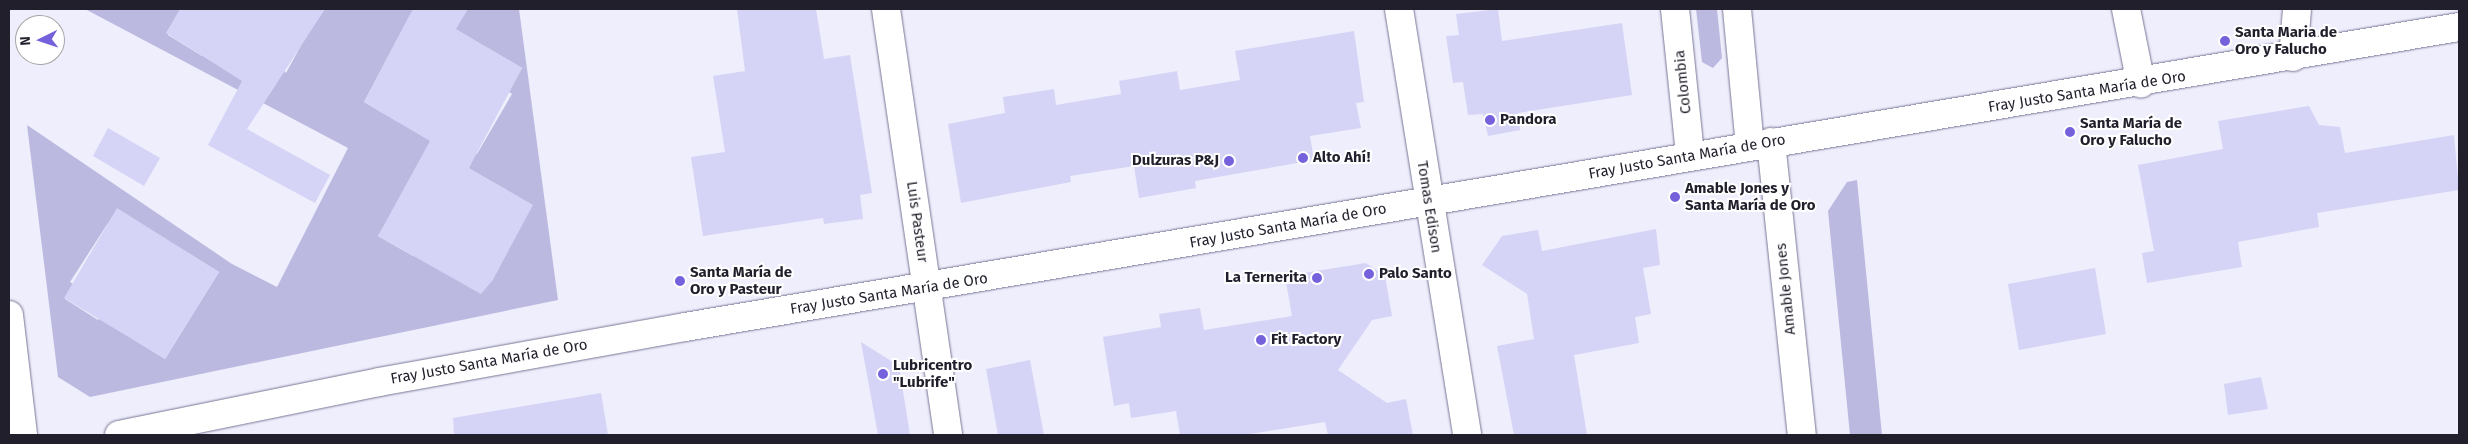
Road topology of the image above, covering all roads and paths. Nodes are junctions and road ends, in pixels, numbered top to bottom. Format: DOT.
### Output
graph roads {
  1 [pos="886,9"];
  2 [pos="1399,9"];
  3 [pos="1675,9"];
  4 [pos="1737,9"];
  5 [pos="2126,9"];
  6 [pos="2297,9"];
  7 [pos="2459,27"];
  8 [pos="2293,57"];
  9 [pos="2141,84"];
  10 [pos="1761,144"];
  11 [pos="1690,155"];
  12 [pos="1428,202"];
  13 [pos="926,288"];
  14 [pos="9,316"];
  15 [pos="23,435"];
  16 [pos="118,435"];
  17 [pos="948,435"];
  18 [pos="1467,435"];
  19 [pos="1802,435"];
  1 -- 13 [label="main road, Luis Pasteur"];
  2 -- 12 [label="main road, Tomas Edison"];
  3 -- 11 [label="main road, Colombia"];
  4 -- 10 [label="main road"];
  5 -- 9 [label="main road"];
  6 -- 8 [label="main road"];
  7 -- 8 [label="main road, Fray Justo Santa María de Oro"];
  8 -- 9 [label="main road, Fray Justo Santa María de Oro"];
  9 -- 10 [label="main road, Fray Justo Santa María de Oro"];
  10 -- 11 [label="main road, Fray Justo Santa María de Oro"];
  10 -- 19 [label="main road, Amable Jones"];
  11 -- 12 [label="main road, Fray Justo Santa María de Oro"];
  12 -- 13 [label="main road, Fray Justo Santa María de Oro"];
  12 -- 18 [label="main road, Tomas Edison"];
  13 -- 16 [label="main road, Fray Justo Santa María de Oro"];
  13 -- 17 [label="main road, Luis Pasteur"];
  14 -- 15 [label="main road"];
}
